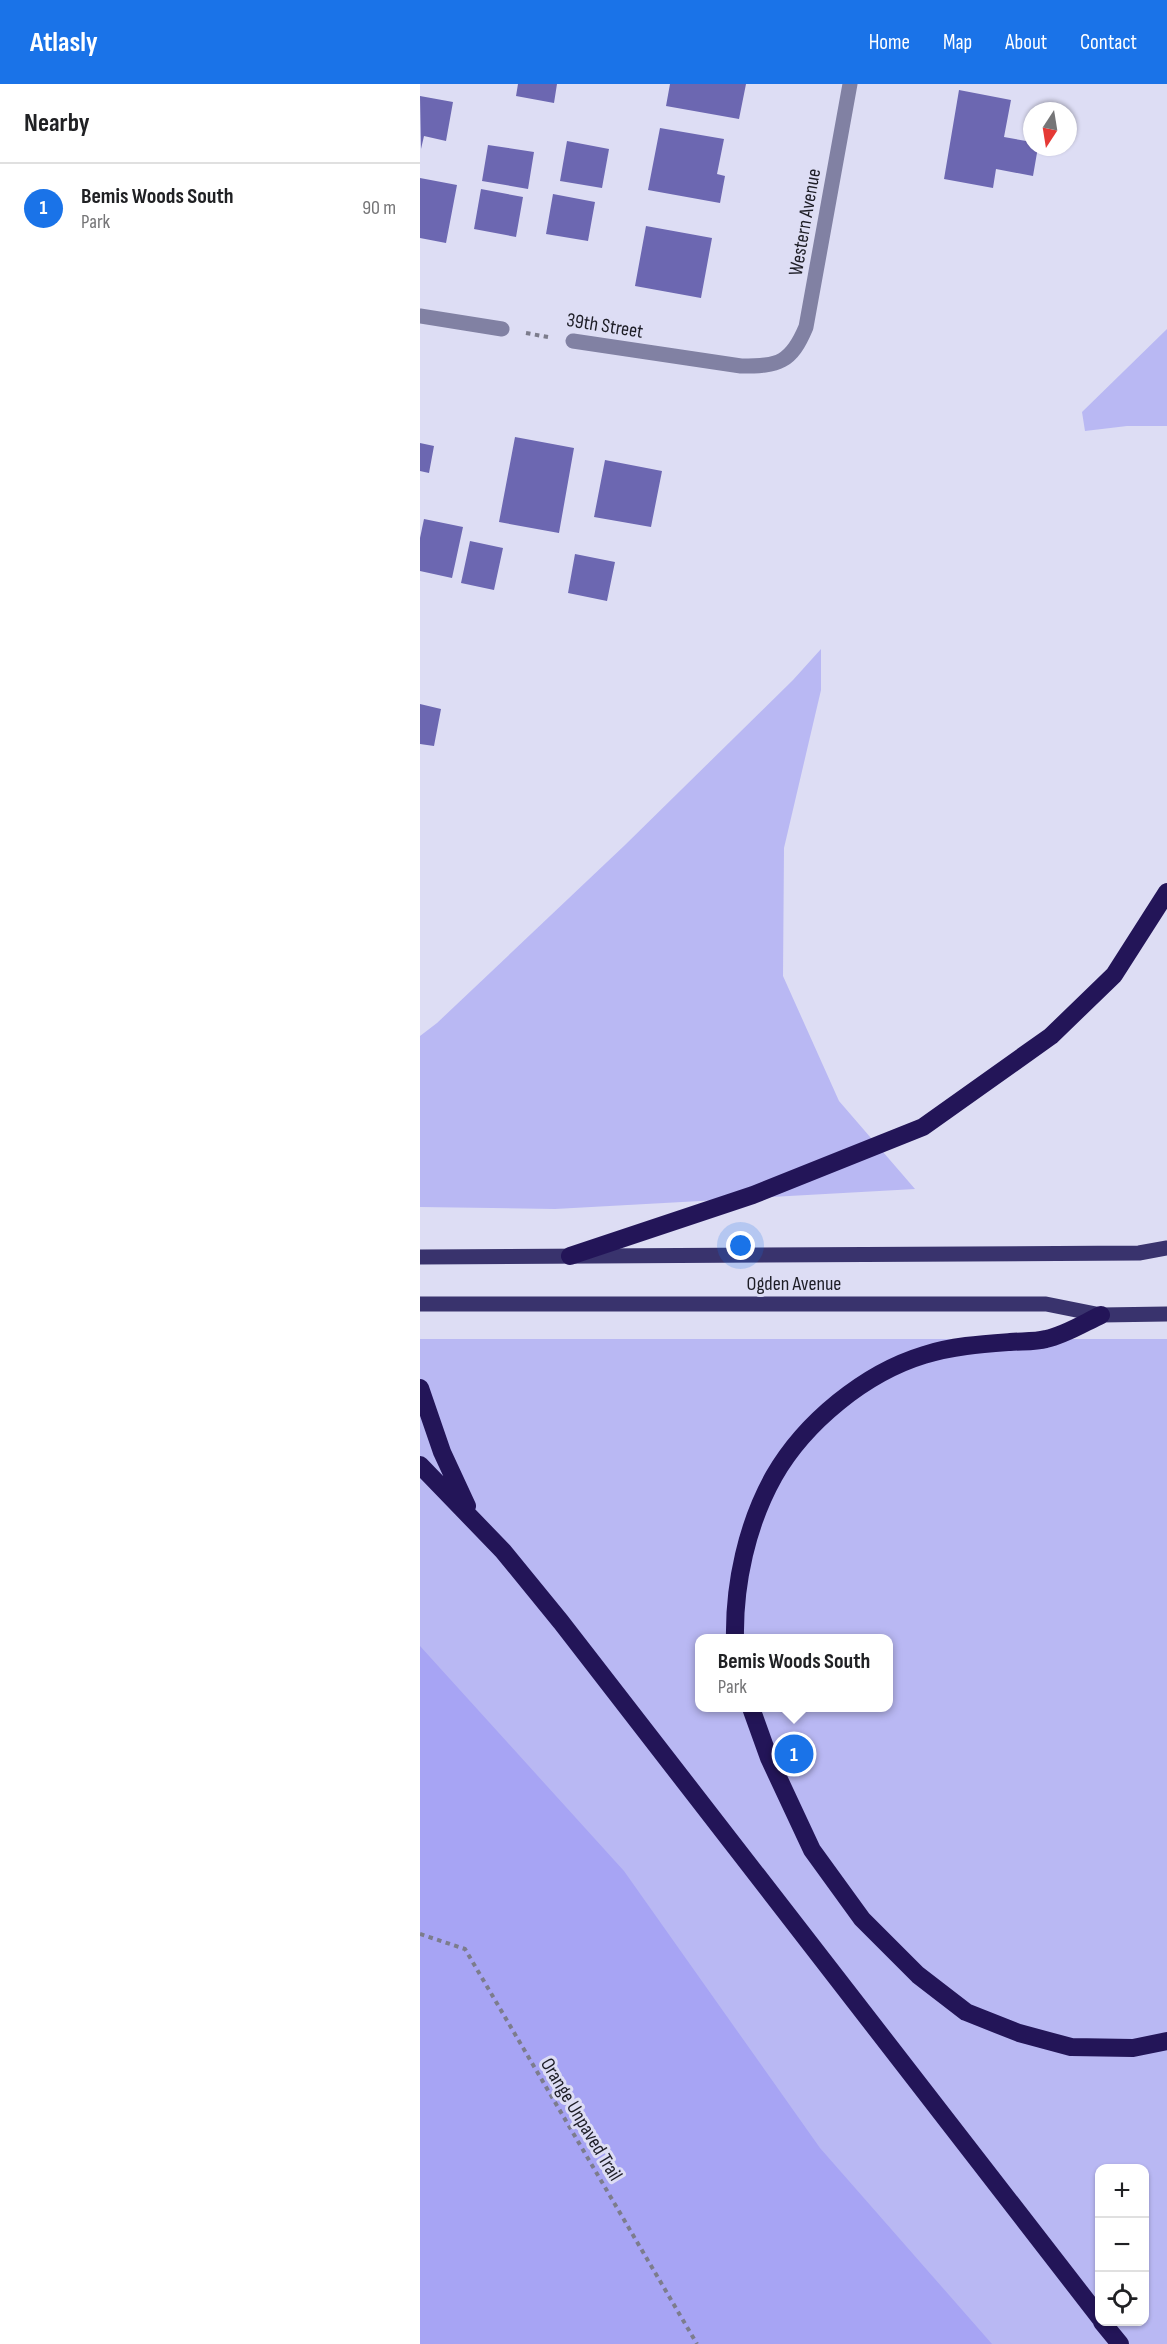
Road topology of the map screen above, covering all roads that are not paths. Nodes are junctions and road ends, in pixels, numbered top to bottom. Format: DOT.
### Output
graph roads {
  1 [pos="850,84"];
  2 [pos="420,316"];
  3 [pos="502,329"];
  4 [pos="573,342"];
  5 [pos="784,360"];
  6 [pos="1167,892"];
  7 [pos="1167,1248"];
  8 [pos="570,1256"];
  9 [pos="420,1257"];
  10 [pos="420,1304"];
  11 [pos="1167,1314"];
  12 [pos="1101,1315"];
  13 [pos="420,1388"];
  14 [pos="420,1465"];
  15 [pos="472,1516"];
  16 [pos="735,1634"];
  17 [pos="753,1712"];
  18 [pos="1167,2041"];
  19 [pos="1095,2312"];
  20 [pos="1105,2326"];
  21 [pos="1120,2344"];
  1 -- 5 [label="street, Western Avenue"];
  2 -- 3 [label="street"];
  4 -- 5 [label="street, 39th Street"];
  6 -- 8 [label="highway"];
  7 -- 8 [label="main road, Ogden Avenue"];
  8 -- 9 [label="main road, Ogden Avenue"];
  10 -- 12 [label="main road, Ogden Avenue"];
  11 -- 12 [label="main road, Ogden Avenue"];
  12 -- 16 [label="highway"];
  13 -- 15 [label="highway"];
  14 -- 15 [label="highway"];
  15 -- 19 [label="highway"];
  17 -- 18 [label="highway"];
  20 -- 21 [label="highway"];
}
